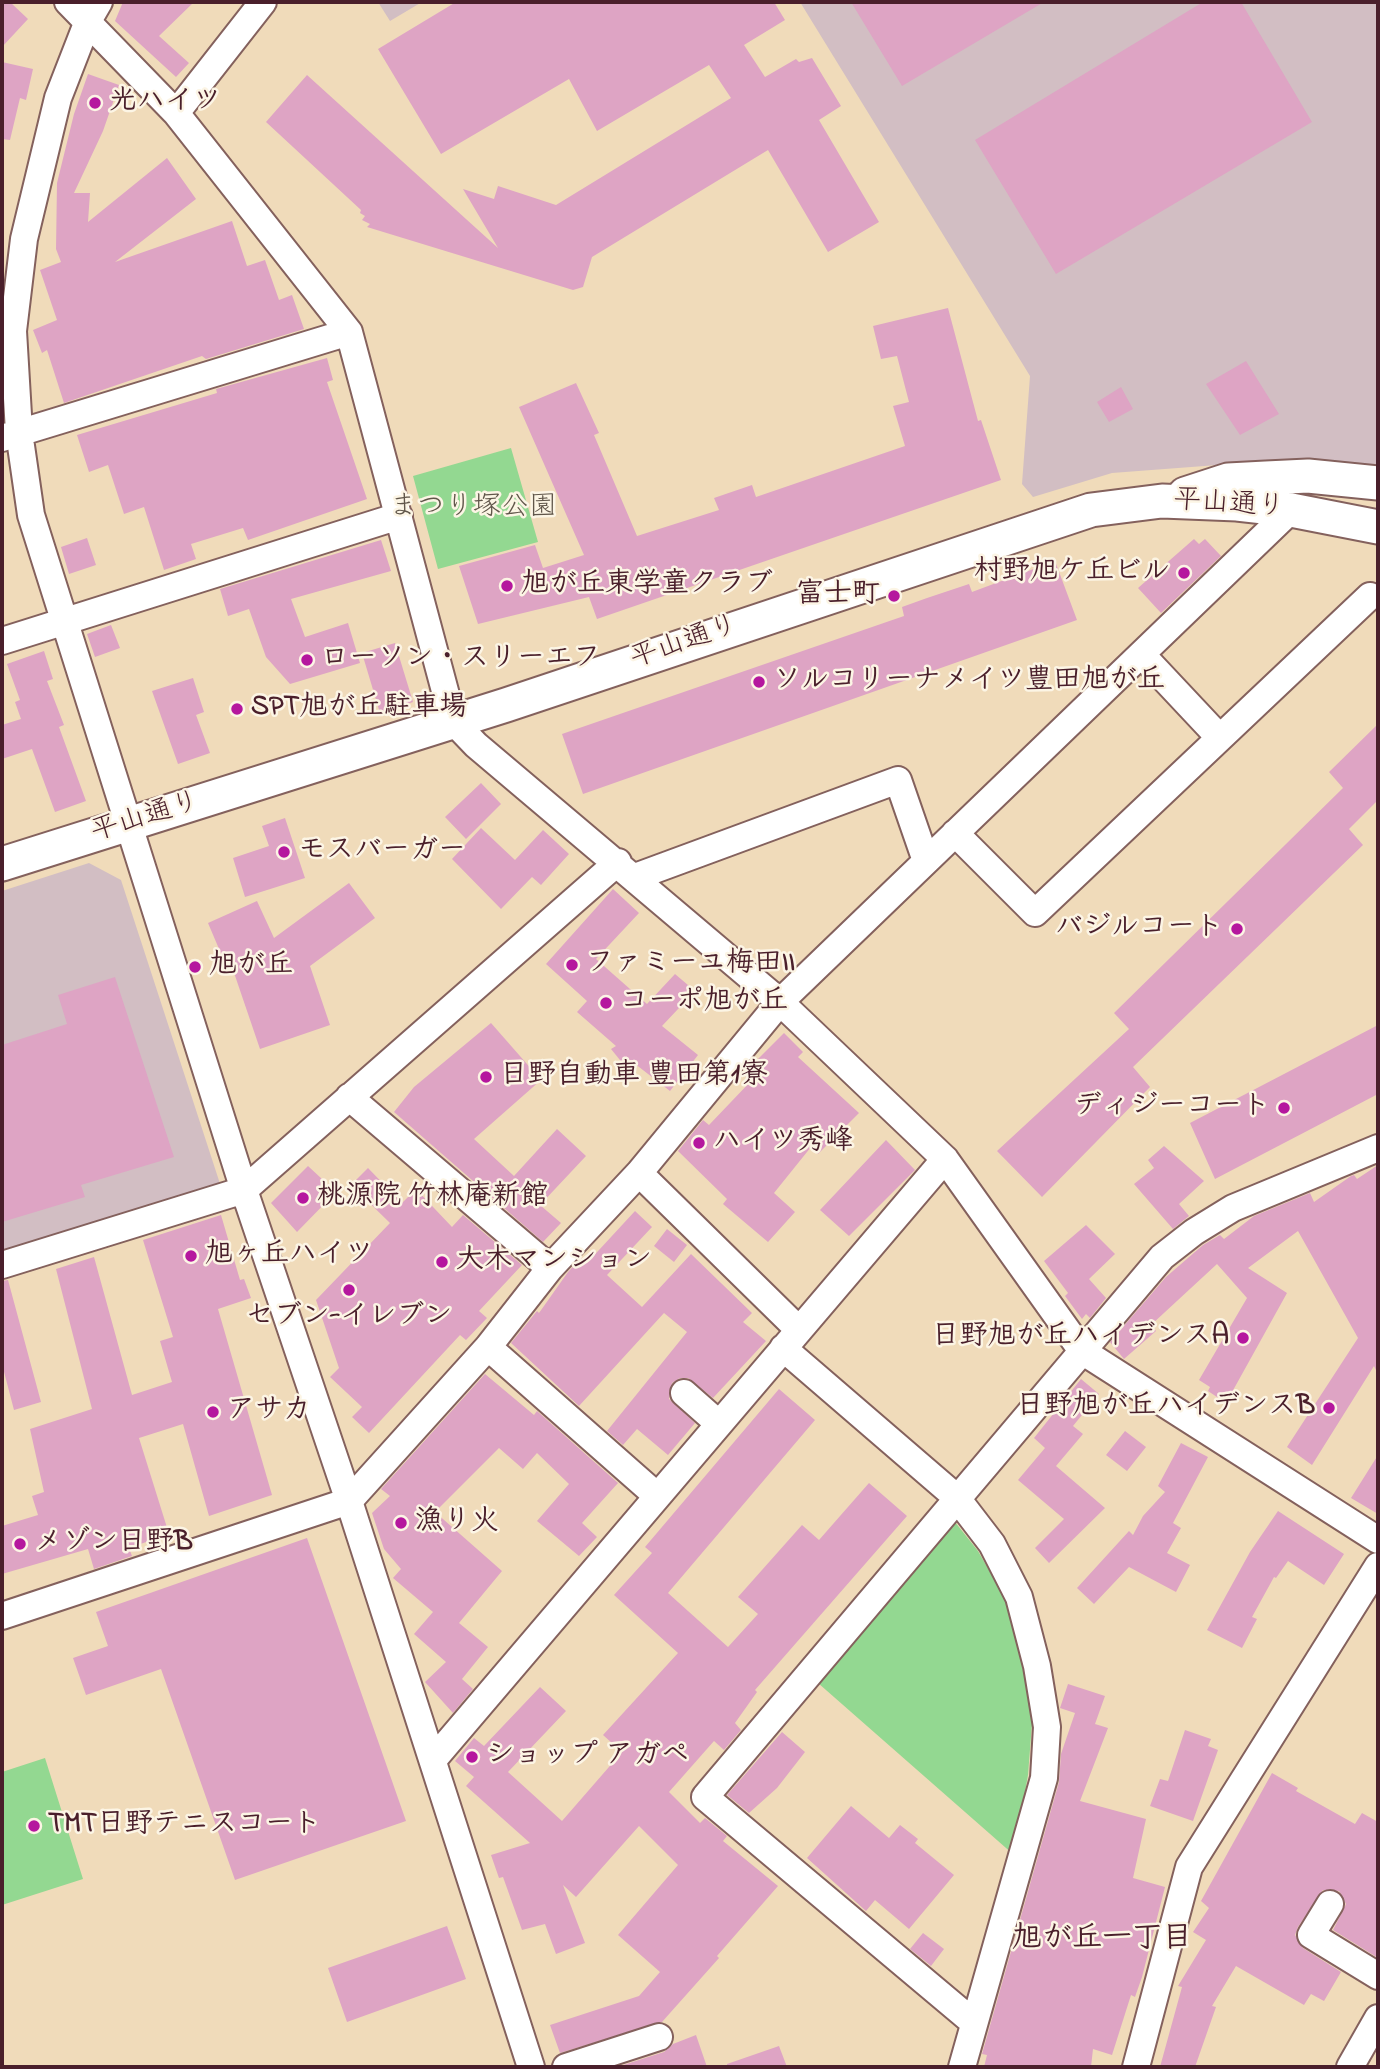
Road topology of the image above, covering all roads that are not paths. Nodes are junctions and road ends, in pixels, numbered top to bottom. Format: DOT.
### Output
graph roads {
  1 [pos="68,2"];
  2 [pos="263,2"];
  3 [pos="94,12"];
  4 [pos="176,113"];
  5 [pos="13,234"];
  6 [pos="349,332"];
  7 [pos="10,435"];
  8 [pos="1378,483"];
  9 [pos="1162,501"];
  10 [pos="1291,510"];
  11 [pos="399,516"];
  12 [pos="1378,527"];
  13 [pos="1370,596"];
  14 [pos="63,622"];
  15 [pos="2,641"];
  16 [pos="1142,655"];
  17 [pos="453,721"];
  18 [pos="1219,737"];
  19 [pos="128,825"];
  20 [pos="956,833"];
  21 [pos="926,861"];
  22 [pos="2,864"];
  23 [pos="626,869"];
  24 [pos="780,1002"];
  25 [pos="349,1097"];
  26 [pos="1378,1148"];
  27 [pos="944,1158"];
  28 [pos="639,1173"];
  29 [pos="244,1189"];
  30 [pos="2,1265"];
  31 [pos="550,1268"];
  32 [pos="790,1338"];
  33 [pos="488,1347"];
  34 [pos="1082,1351"];
  35 [pos="684,1394"];
  36 [pos="718,1423"];
  37 [pos="656,1495"];
  38 [pos="956,1497"];
  39 [pos="349,1501"];
  40 [pos="1378,1540"];
  41 [pos="1378,1566"];
  42 [pos="2,1616"];
  43 [pos="433,1760"];
  44 [pos="1330,1904"];
  45 [pos="1378,1976"];
  46 [pos="1378,2018"];
  47 [pos="973,2022"];
  48 [pos="659,2037"];
  49 [pos="531,2067"];
  50 [pos="566,2067"];
  51 [pos="962,2067"];
  52 [pos="1136,2067"];
  53 [pos="1350,2067"];
  1 -- 3 [label="street"];
  2 -- 4 [label="street"];
  3 -- 4 [label="street"];
  3 -- 5 [label="street"];
  4 -- 6 [label="street"];
  5 -- 7 [label="street"];
  6 -- 7 [label="street"];
  6 -- 11 [label="street"];
  7 -- 14 [label="street"];
  8 -- 9 [label="main road"];
  9 -- 10 [label="main road, 平山通り"];
  9 -- 17 [label="main road, 平山通り"];
  10 -- 12 [label="main road, 平山通り"];
  10 -- 16 [label="street"];
  11 -- 14 [label="street"];
  11 -- 17 [label="street"];
  13 -- 18 [label="street"];
  14 -- 15 [label="street"];
  14 -- 19 [label="street"];
  16 -- 18 [label="street"];
  16 -- 20 [label="street"];
  17 -- 19 [label="main road, 平山通り"];
  17 -- 23 [label="street"];
  18 -- 20 [label="street"];
  19 -- 22 [label="main road, 平山通り"];
  19 -- 29 [label="street"];
  20 -- 21 [label="street"];
  21 -- 23 [label="street"];
  21 -- 24 [label="street"];
  23 -- 24 [label="street"];
  23 -- 25 [label="street"];
  24 -- 27 [label="street"];
  24 -- 28 [label="street"];
  25 -- 29 [label="street"];
  25 -- 31 [label="street"];
  26 -- 34 [label="street"];
  27 -- 32 [label="street"];
  27 -- 34 [label="street"];
  28 -- 31 [label="street"];
  28 -- 32 [label="street"];
  29 -- 30 [label="street"];
  29 -- 39 [label="street"];
  31 -- 33 [label="street"];
  32 -- 36 [label="street"];
  32 -- 38 [label="street"];
  33 -- 37 [label="street"];
  33 -- 39 [label="street"];
  34 -- 38 [label="street"];
  34 -- 40 [label="street"];
  35 -- 36 [label="street"];
  36 -- 37 [label="street"];
  37 -- 43 [label="street"];
  38 -- 47 [label="street"];
  38 -- 47 [label="street"];
  39 -- 42 [label="street"];
  39 -- 43 [label="street"];
  41 -- 52 [label="street"];
  43 -- 49 [label="street"];
  44 -- 45 [label="street"];
  46 -- 53 [label="street"];
  47 -- 51 [label="street"];
  48 -- 50 [label="street"];
}
